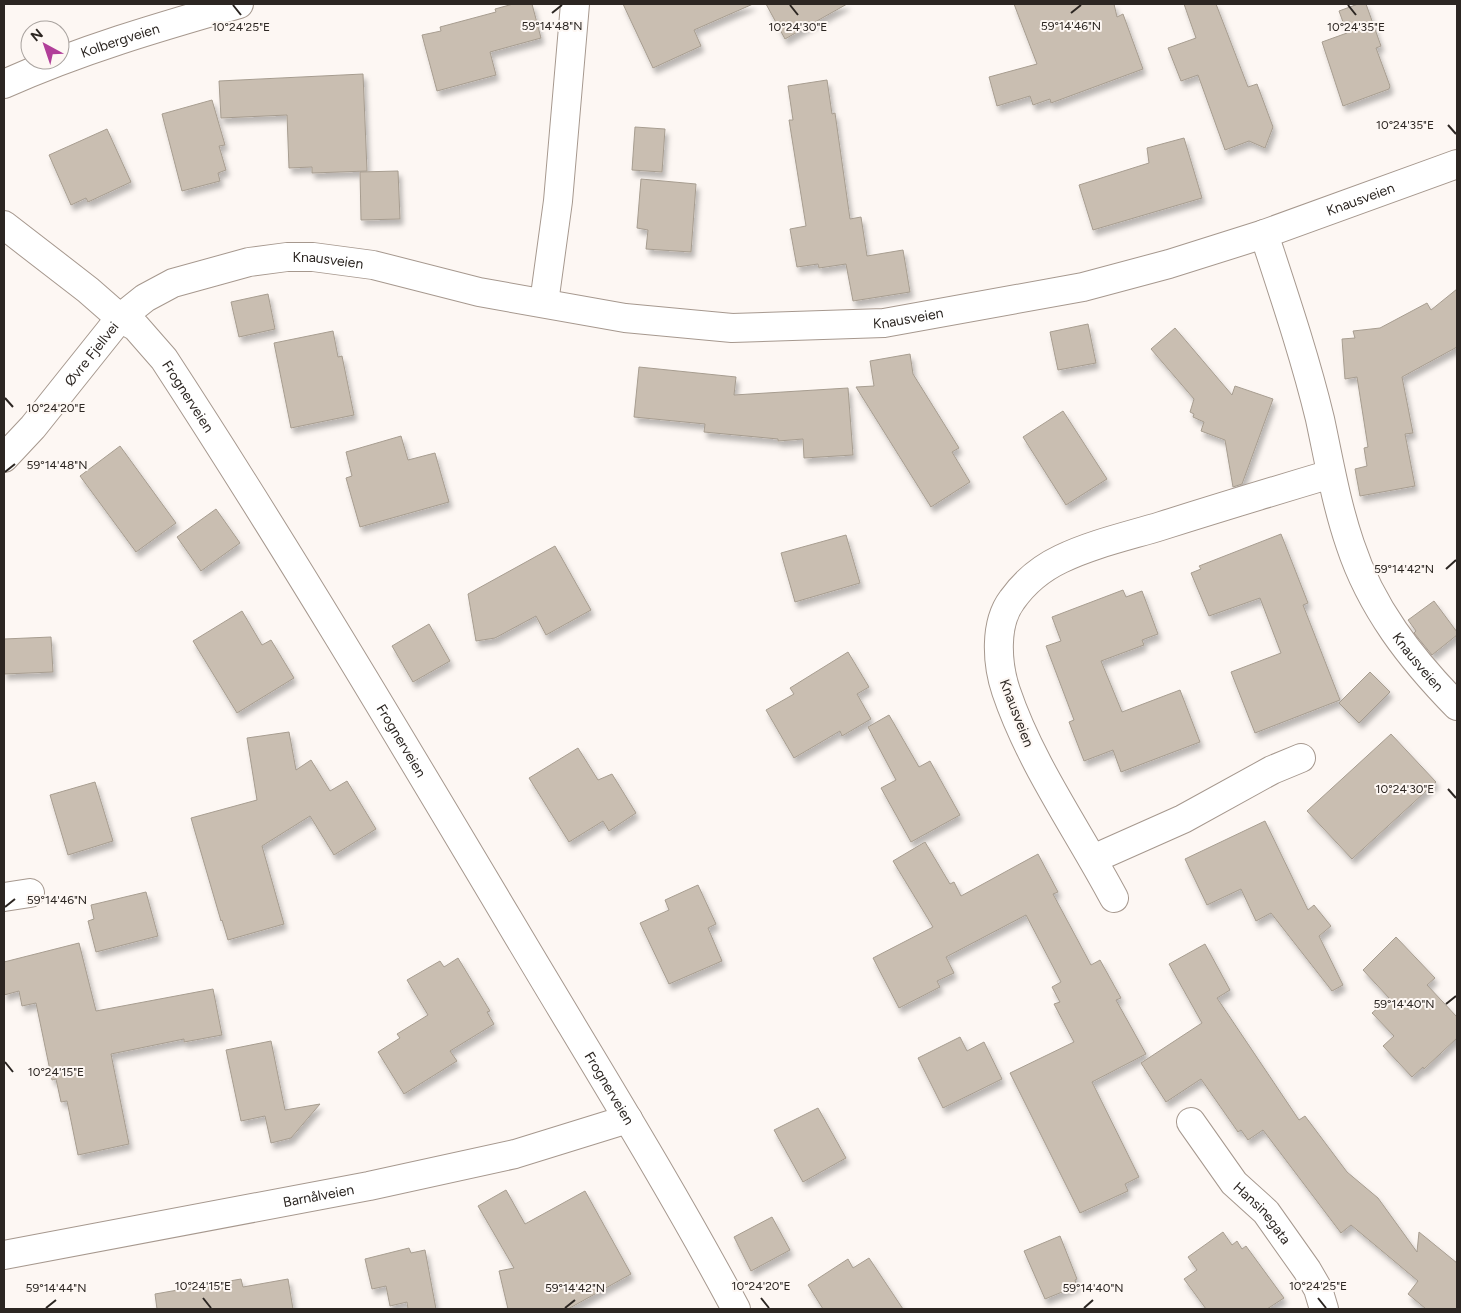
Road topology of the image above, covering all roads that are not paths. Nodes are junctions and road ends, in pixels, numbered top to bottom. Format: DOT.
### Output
graph roads {
  1 [pos="239,4"];
  2 [pos="575,4"];
  3 [pos="4,84"];
  4 [pos="1457,164"];
  5 [pos="4,225"];
  6 [pos="1264,234"];
  7 [pos="544,303"];
  8 [pos="120,318"];
  9 [pos="4,458"];
  10 [pos="1331,474"];
  11 [pos="1457,706"];
  12 [pos="1301,758"];
  13 [pos="1094,859"];
  14 [pos="1114,898"];
  15 [pos="628,1119"];
  16 [pos="1191,1122"];
  17 [pos="4,1255"];
  18 [pos="736,1309"];
  19 [pos="1324,1309"];
  1 -- 3 [label="street, Kolbergveien"];
  2 -- 7 [label="street"];
  4 -- 6 [label="street, Knausveien"];
  5 -- 8 [label="street, Frognerveien"];
  6 -- 7 [label="street, Knausveien"];
  6 -- 10 [label="street, Knausveien"];
  7 -- 8 [label="street, Knausveien"];
  8 -- 9 [label="street, Øvre Fjellvei"];
  8 -- 15 [label="street, Frognerveien"];
  10 -- 11 [label="street, Knausveien"];
  10 -- 13 [label="street, Knausveien"];
  12 -- 13 [label="street"];
  13 -- 14 [label="street, Knausveien"];
  15 -- 17 [label="street, Barnålveien"];
  15 -- 18 [label="street, Frognerveien"];
  16 -- 19 [label="street, Hansinegata"];
}
